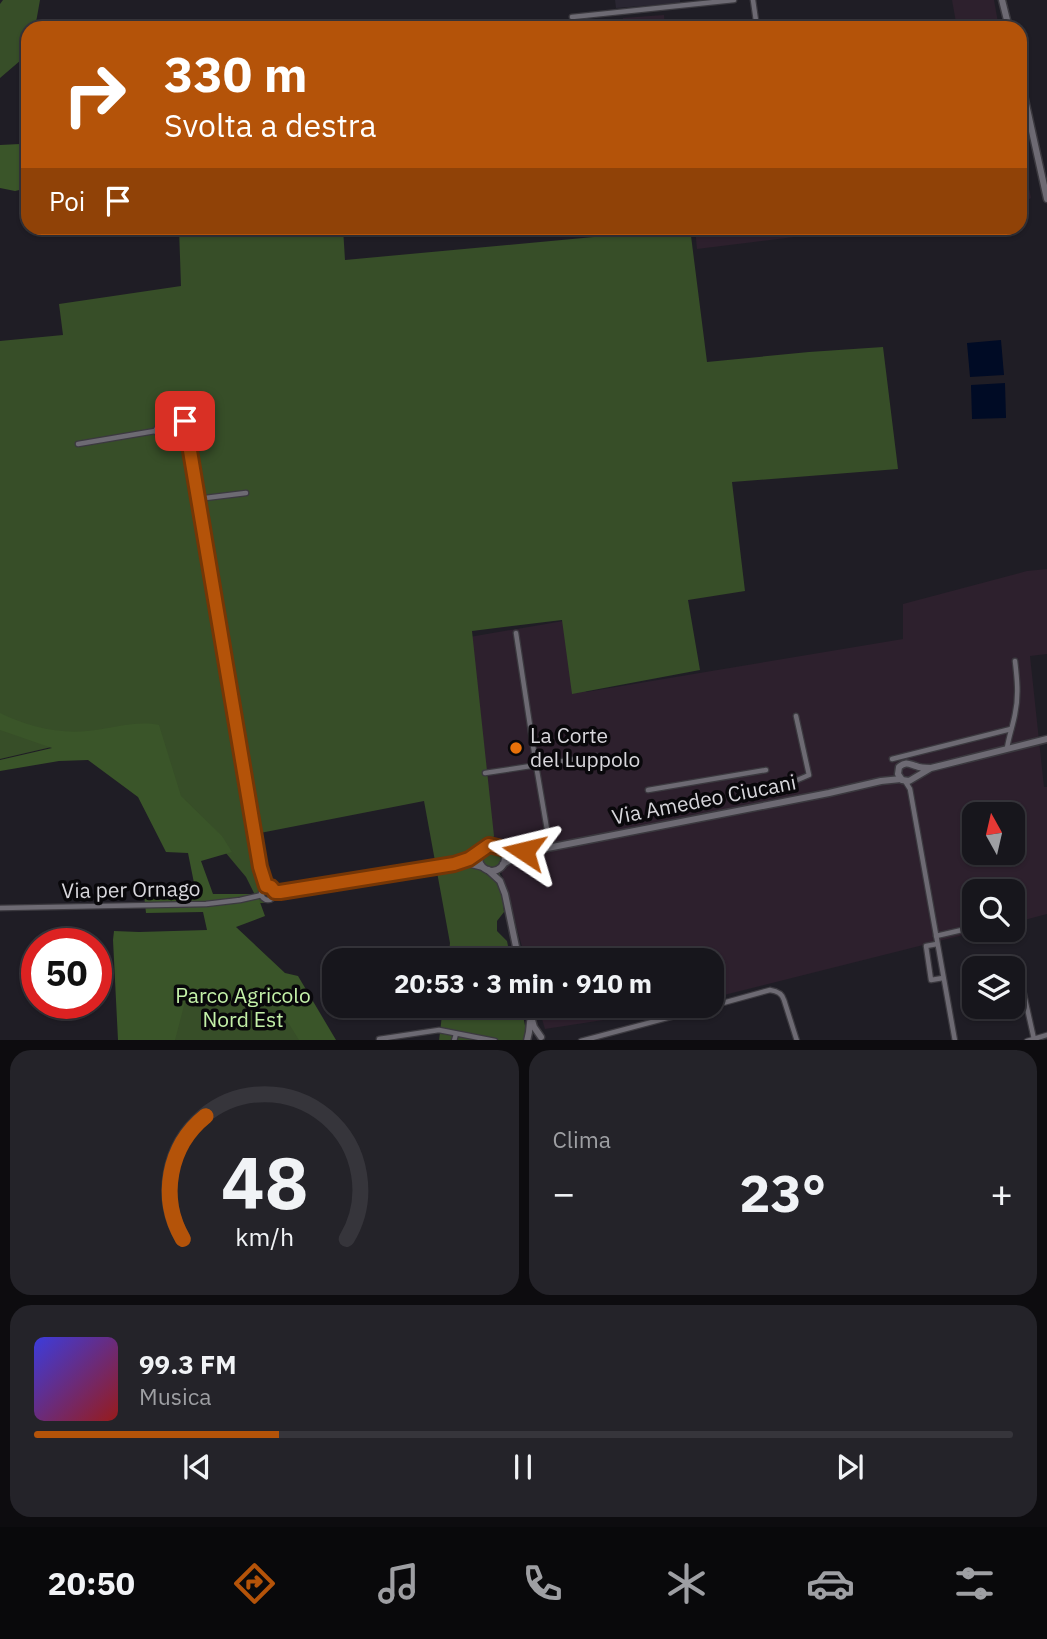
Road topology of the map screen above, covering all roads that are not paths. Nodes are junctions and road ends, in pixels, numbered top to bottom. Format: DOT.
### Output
graph roads {
  1 [pos="734,0"];
  2 [pos="753,0"];
  3 [pos="1004,0"];
  4 [pos="572,17"];
  5 [pos="756,21"];
  6 [pos="1007,21"];
  7 [pos="1027,114"];
  8 [pos="1047,200"];
  9 [pos="155,431"];
  10 [pos="187,433"];
  11 [pos="78,444"];
  12 [pos="246,492"];
  13 [pos="197,499"];
  14 [pos="516,634"];
  15 [pos="1015,661"];
  16 [pos="796,716"];
  17 [pos="1010,729"];
  18 [pos="1047,739"];
  19 [pos="1007,748"];
  20 [pos="596,756"];
  21 [pos="892,759"];
  22 [pos="536,765"];
  23 [pos="915,766"];
  24 [pos="931,768"];
  25 [pos="898,769"];
  26 [pos="765,770"];
  27 [pos="485,773"];
  28 [pos="909,779"];
  29 [pos="881,781"];
  30 [pos="788,784"];
  31 [pos="648,790"];
  32 [pos="550,847"];
  33 [pos="500,848"];
  34 [pos="481,851"];
  35 [pos="532,851"];
  36 [pos="454,864"];
  37 [pos="503,865"];
  38 [pos="486,869"];
  39 [pos="266,886"];
  40 [pos="502,886"];
  41 [pos="275,892"];
  42 [pos="262,895"];
  43 [pos="0,908"];
  44 [pos="962,930"];
  45 [pos="936,936"];
  46 [pos="937,944"];
  47 [pos="516,948"];
  48 [pos="943,978"];
  49 [pos="1025,999"];
  50 [pos="724,1003"];
  51 [pos="530,1018"];
  52 [pos="530,1018"];
  53 [pos="667,1018"];
  54 [pos="456,1034"];
  55 [pos="1047,1036"];
  56 [pos="543,1039"];
  57 [pos="1034,1039"];
  58 [pos="379,1040"];
  59 [pos="454,1040"];
  60 [pos="489,1040"];
  61 [pos="527,1040"];
  62 [pos="586,1040"];
  63 [pos="797,1040"];
  64 [pos="956,1040"];
  65 [pos="1030,1040"];
  1 -- 4 [label="street"];
  2 -- 5 [label="street"];
  3 -- 6 [label="main road"];
  7 -- 8 [label="main road"];
  9 -- 10 [label="street"];
  9 -- 10 [label="street"];
  9 -- 11 [label="street"];
  10 -- 13 [label="street"];
  12 -- 13 [label="street"];
  13 -- 39 [label="street"];
  14 -- 22 [label="street"];
  15 -- 17 [label="street"];
  16 -- 30 [label="street"];
  17 -- 19 [label="street"];
  17 -- 21 [label="street"];
  18 -- 19 [label="main road, Via Amedeo Ciucani"];
  19 -- 24 [label="main road, Via Amedeo Ciucani"];
  20 -- 22 [label="street"];
  22 -- 27 [label="street"];
  22 -- 32 [label="street"];
  23 -- 24 [label="main road, Via Amedeo Ciucani"];
  23 -- 25 [label="main road, Via Amedeo Ciucani"];
  23 -- 28 [label="main road"];
  24 -- 28 [label="main road, Via Amedeo Ciucani"];
  25 -- 28 [label="main road"];
  25 -- 29 [label="main road, Via Amedeo Ciucani"];
  26 -- 31 [label="street"];
  28 -- 29 [label="main road, Via Amedeo Ciucani"];
  28 -- 45 [label="street"];
  29 -- 32 [label="main road, Via Amedeo Ciucani"];
  32 -- 35 [label="main road, Via Amedeo Ciucani"];
  33 -- 34 [label="main road, Via Amedeo Ciucani"];
  33 -- 35 [label="main road, Via Amedeo Ciucani"];
  33 -- 37 [label="main road"];
  34 -- 36 [label="street, Via Amedeo Ciucani"];
  34 -- 38 [label="main road"];
  35 -- 37 [label="main road, Via Amedeo Ciucani"];
  36 -- 38 [label="street, Via Amedeo Ciucani"];
  36 -- 41 [label="street, Via Amedeo Ciucani"];
  37 -- 38 [label="main road, Via Amedeo Ciucani"];
  37 -- 40 [label="main road"];
  38 -- 40 [label="main road"];
  39 -- 41 [label="street"];
  39 -- 42 [label="street"];
  40 -- 47 [label="main road"];
  41 -- 42 [label="street"];
  42 -- 43 [label="street, Via per Ornago"];
  44 -- 45 [label="street"];
  45 -- 46 [label="street"];
  46 -- 48 [label="street"];
  46 -- 48 [label="street"];
  48 -- 64 [label="street"];
  49 -- 57 [label="street"];
  50 -- 63 [label="street"];
  51 -- 56 [label="main road"];
  52 -- 61 [label="main road"];
  53 -- 62 [label="street"];
  54 -- 58 [label="street"];
  54 -- 59 [label="street"];
  54 -- 60 [label="street"];
  55 -- 57 [label="street"];
  57 -- 65 [label="street"];
}
